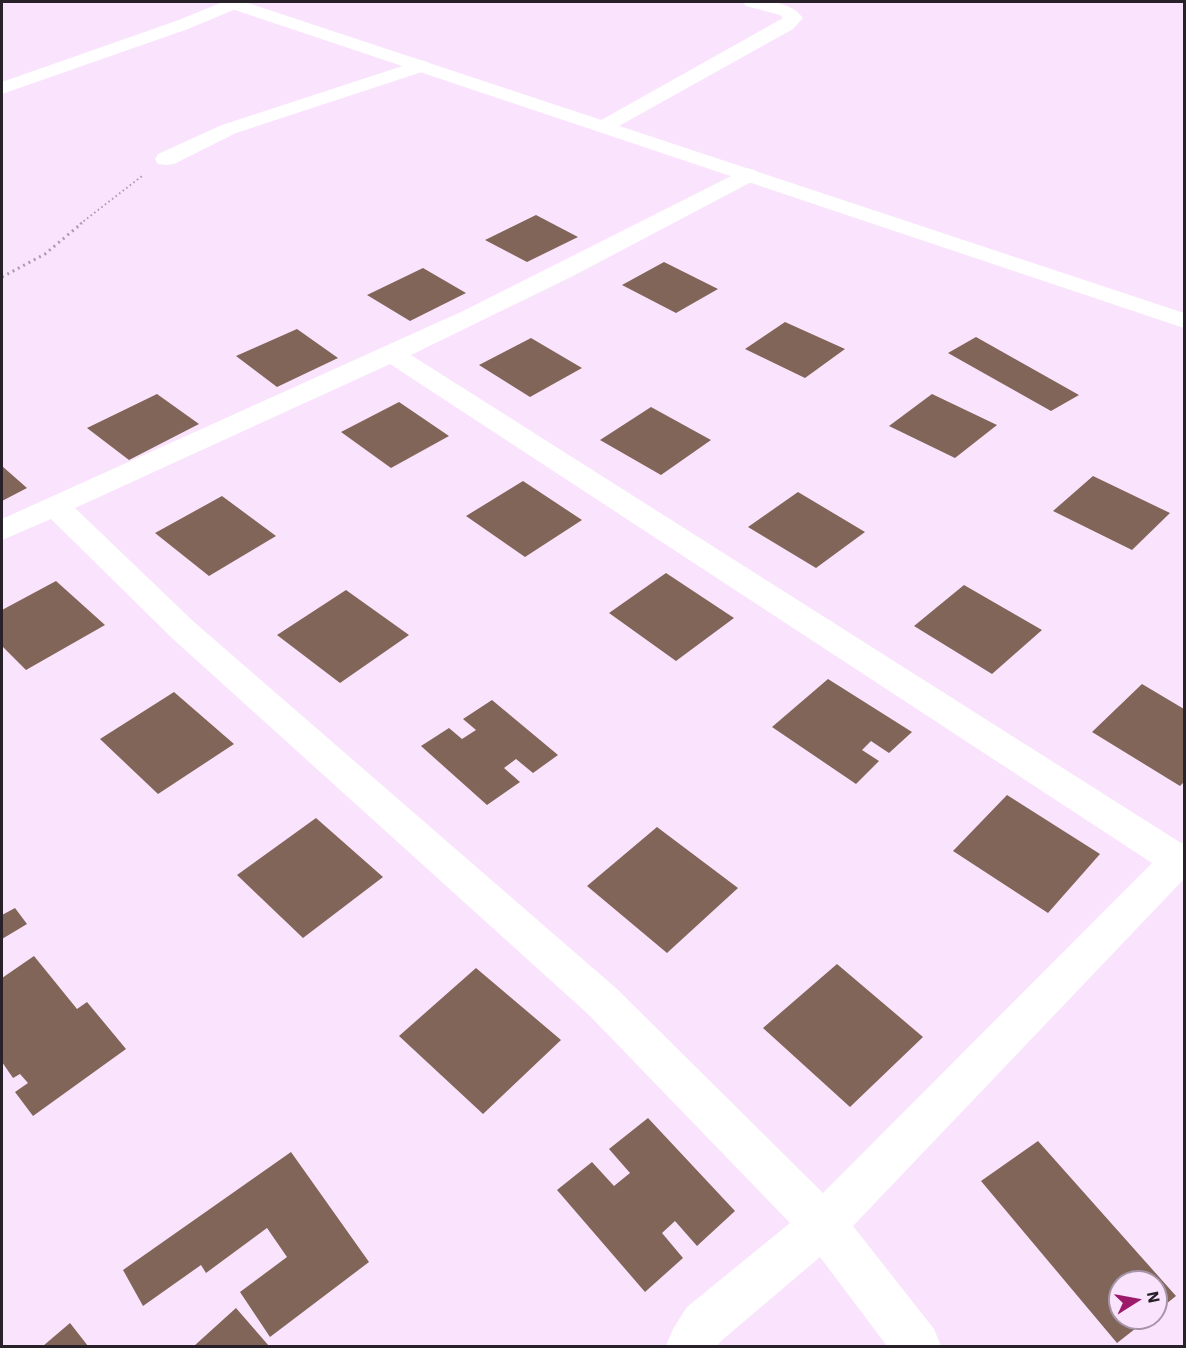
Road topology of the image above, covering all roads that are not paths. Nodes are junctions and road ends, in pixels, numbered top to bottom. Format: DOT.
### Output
graph roads {
  1 [pos="233,2"];
  2 [pos="752,2"];
  3 [pos="421,66"];
  4 [pos="2,88"];
  5 [pos="603,127"];
  6 [pos="166,159"];
  7 [pos="747,175"];
  8 [pos="1182,318"];
  9 [pos="392,354"];
  10 [pos="55,506"];
  11 [pos="2,530"];
  12 [pos="1182,860"];
  13 [pos="823,1225"];
  14 [pos="690,1347"];
  15 [pos="917,1347"];
  1 -- 3 [label="main road"];
  1 -- 4 [label="main road"];
  2 -- 5 [label="main road"];
  3 -- 5 [label="main road"];
  3 -- 6 [label="main road"];
  5 -- 7 [label="main road"];
  7 -- 8 [label="main road"];
  7 -- 9 [label="main road"];
  9 -- 10 [label="main road"];
  9 -- 12 [label="main road"];
  10 -- 11 [label="main road"];
  10 -- 13 [label="main road"];
  12 -- 13 [label="main road"];
  13 -- 14 [label="main road"];
  13 -- 15 [label="main road"];
}
